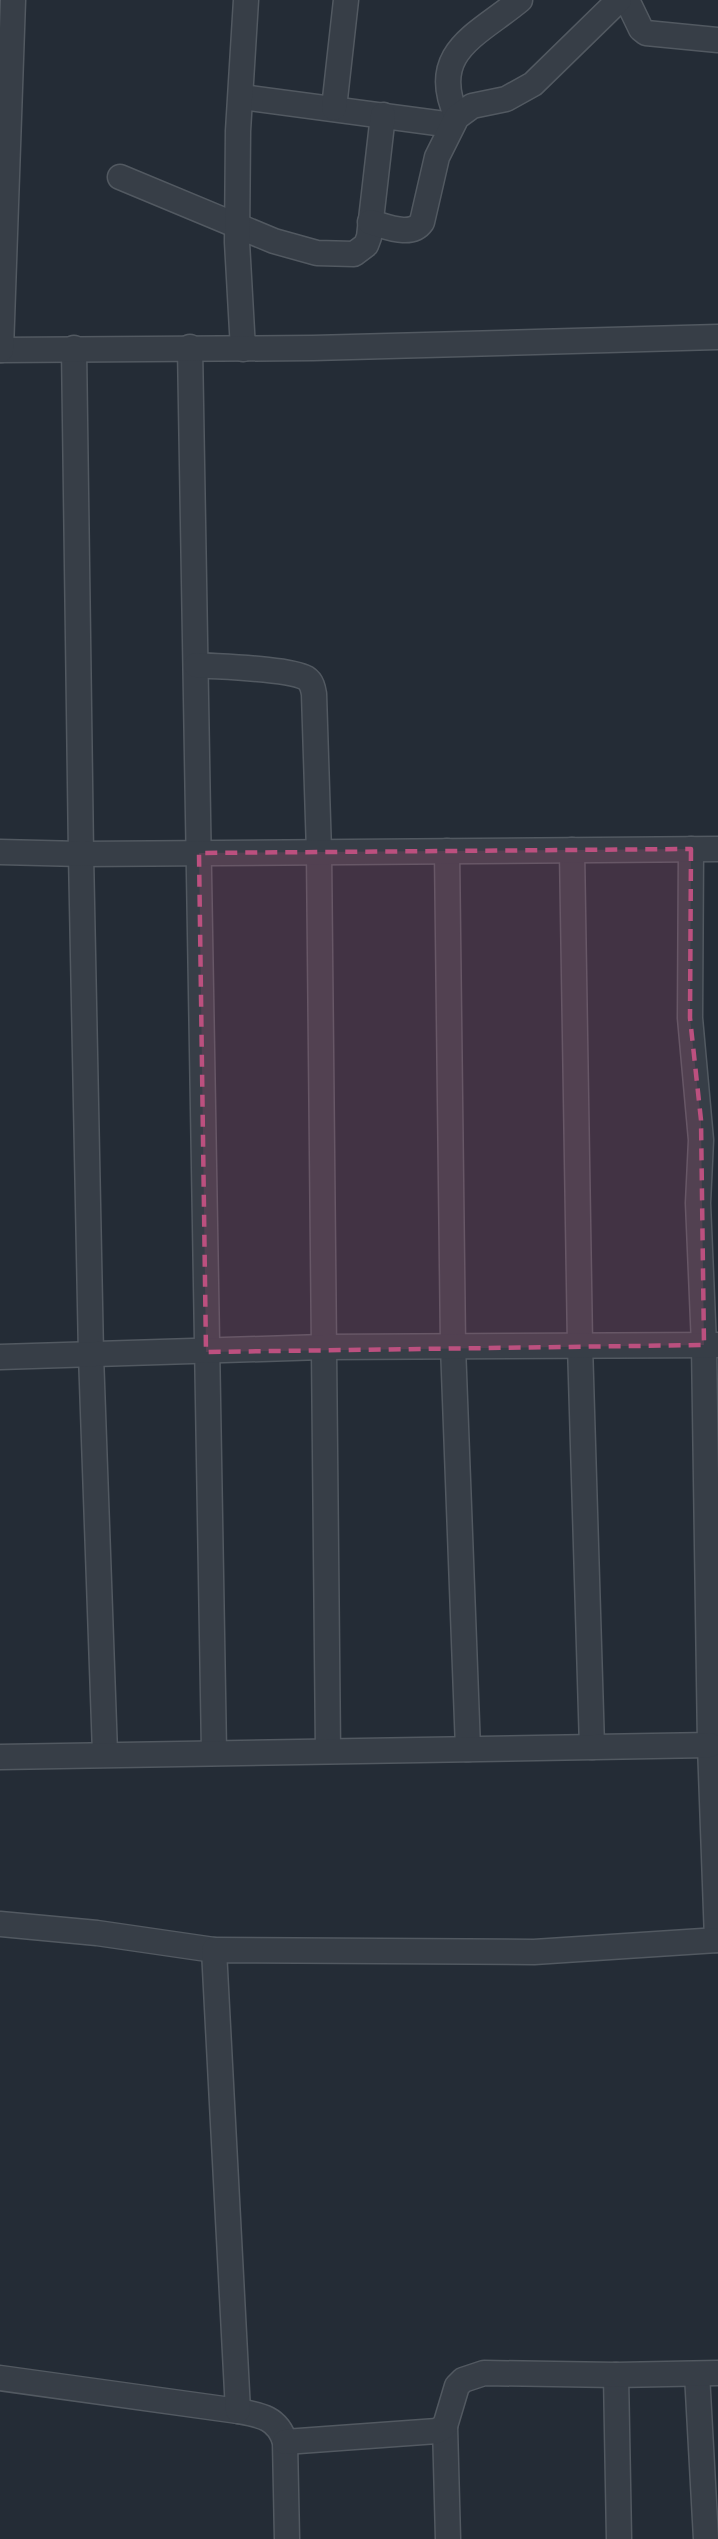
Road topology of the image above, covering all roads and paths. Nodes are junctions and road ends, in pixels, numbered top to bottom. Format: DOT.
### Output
graph roads {
  1 [pos="13,0"];
  2 [pos="246,0"];
  3 [pos="346,0"];
  4 [pos="520,0"];
  5 [pos="619,0"];
  6 [pos="627,0"];
  7 [pos="718,40"];
  8 [pos="242,97"];
  9 [pos="334,108"];
  10 [pos="383,115"];
  11 [pos="454,121"];
  12 [pos="3,143"];
  13 [pos="120,177"];
  14 [pos="370,222"];
  15 [pos="238,224"];
  16 [pos="718,337"];
  17 [pos="190,347"];
  18 [pos="74,348"];
  19 [pos="243,349"];
  20 [pos="0,350"];
  21 [pos="196,665"];
  22 [pos="691,849"];
  23 [pos="718,849"];
  24 [pos="447,850"];
  25 [pos="572,850"];
  26 [pos="0,852"];
  27 [pos="319,852"];
  28 [pos="199,853"];
  29 [pos="81,854"];
  30 [pos="580,1345"];
  31 [pos="711,1345"];
  32 [pos="453,1346"];
  33 [pos="323,1347"];
  34 [pos="206,1352"];
  35 [pos="91,1355"];
  36 [pos="0,1357"];
  37 [pos="710,1745"];
  38 [pos="592,1747"];
  39 [pos="468,1749"];
  40 [pos="328,1751"];
  41 [pos="214,1752"];
  42 [pos="105,1754"];
  43 [pos="0,1757"];
  44 [pos="0,1924"];
  45 [pos="717,1940"];
  46 [pos="214,1950"];
  47 [pos="708,2374"];
  48 [pos="616,2375"];
  49 [pos="0,2378"];
  50 [pos="238,2411"];
  51 [pos="445,2426"];
  52 [pos="285,2442"];
  53 [pos="287,2539"];
  54 [pos="448,2539"];
  55 [pos="619,2539"];
  56 [pos="706,2539"];
  1 -- 12 [label="street"];
  2 -- 8 [label="street"];
  3 -- 9 [label="street"];
  4 -- 11 [label="street"];
  5 -- 11 [label="street"];
  6 -- 7 [label="street"];
  8 -- 9 [label="street"];
  8 -- 15 [label="street"];
  9 -- 10 [label="street"];
  10 -- 11 [label="street"];
  10 -- 14 [label="street"];
  11 -- 14 [label="street"];
  12 -- 20 [label="street"];
  13 -- 15 [label="street"];
  14 -- 15 [label="street"];
  15 -- 19 [label="street"];
  16 -- 19 [label="street"];
  17 -- 18 [label="street"];
  17 -- 19 [label="street"];
  17 -- 21 [label="street"];
  18 -- 20 [label="street"];
  18 -- 29 [label="street"];
  21 -- 27 [label="street"];
  21 -- 28 [label="street"];
  22 -- 23 [label="street"];
  22 -- 25 [label="street"];
  22 -- 31 [label="street"];
  24 -- 25 [label="street"];
  24 -- 27 [label="street"];
  24 -- 32 [label="street"];
  25 -- 30 [label="street"];
  26 -- 29 [label="street"];
  27 -- 28 [label="street"];
  27 -- 33 [label="street"];
  28 -- 29 [label="street"];
  28 -- 34 [label="street"];
  29 -- 35 [label="street"];
  30 -- 31 [label="street"];
  30 -- 32 [label="street"];
  30 -- 38 [label="street"];
  31 -- 37 [label="street"];
  32 -- 33 [label="street"];
  32 -- 39 [label="street"];
  33 -- 34 [label="street"];
  33 -- 40 [label="street"];
  34 -- 35 [label="street"];
  34 -- 41 [label="street"];
  35 -- 36 [label="street"];
  35 -- 42 [label="street"];
  37 -- 38 [label="street"];
  37 -- 45 [label="street"];
  38 -- 39 [label="street"];
  39 -- 40 [label="street"];
  40 -- 41 [label="street"];
  41 -- 42 [label="street"];
  42 -- 43 [label="street"];
  44 -- 46 [label="street"];
  45 -- 46 [label="street"];
  46 -- 50 [label="street"];
  47 -- 48 [label="street"];
  47 -- 56 [label="street"];
  48 -- 51 [label="street"];
  48 -- 55 [label="street"];
  49 -- 50 [label="street"];
  50 -- 52 [label="street"];
  51 -- 52 [label="street"];
  51 -- 54 [label="street"];
  52 -- 53 [label="street"];
}
